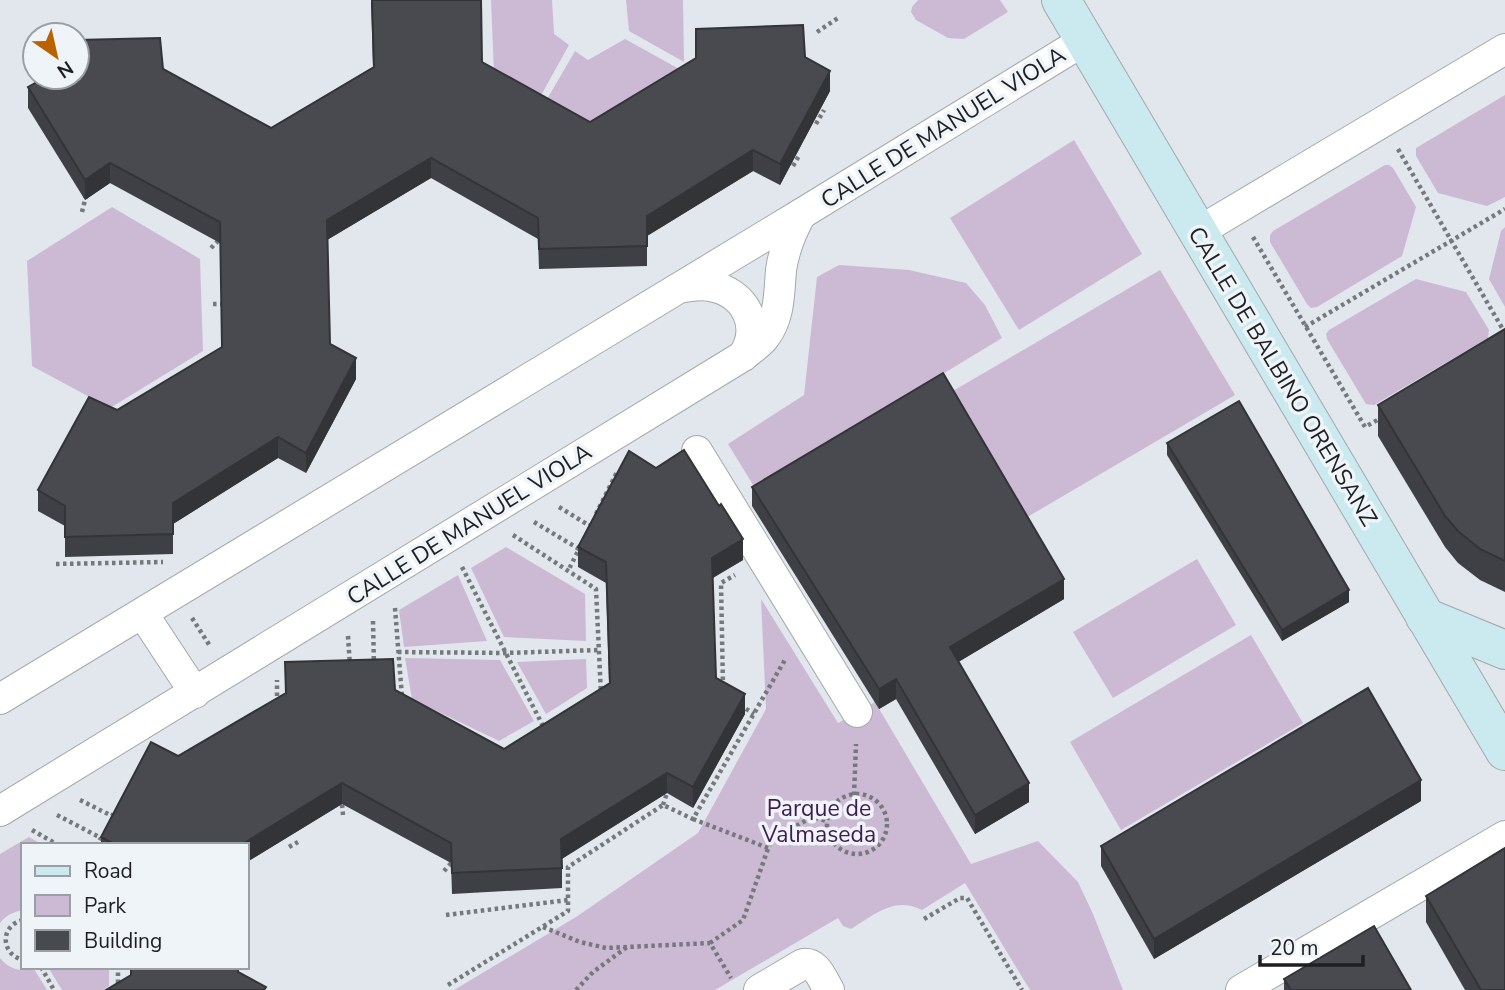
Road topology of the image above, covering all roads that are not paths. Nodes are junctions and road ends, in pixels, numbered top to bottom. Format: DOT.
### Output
graph roads {
  1 [pos="1061,0"];
  2 [pos="1085,40"];
  3 [pos="1505,49"];
  4 [pos="801,214"];
  5 [pos="1198,232"];
  6 [pos="683,287"];
  7 [pos="743,356"];
  8 [pos="697,451"];
  9 [pos="143,614"];
  10 [pos="1426,617"];
  11 [pos="1505,650"];
  12 [pos="195,693"];
  13 [pos="0,699"];
  14 [pos="1494,707"];
  15 [pos="857,712"];
  16 [pos="1505,751"];
  17 [pos="0,811"];
  18 [pos="1505,836"];
  19 [pos="822,978"];
  20 [pos="747,987"];
  21 [pos="1241,990"];
  1 -- 2 [label="street, CALLE DE BALBINO ORENSANZ"];
  2 -- 4 [label="street, CALLE DE MANUEL VIOLA"];
  2 -- 5 [label="street, CALLE DE BALBINO ORENSANZ"];
  3 -- 5 [label="street"];
  4 -- 6 [label="street, CALLE DE MANUEL VIOLA"];
  4 -- 7 [label="street, CALLE DE MANUEL VIOLA"];
  5 -- 10 [label="street, CALLE DE BALBINO ORENSANZ"];
  6 -- 7 [label="street"];
  6 -- 9 [label="street, CALLE DE MANUEL VIOLA"];
  7 -- 12 [label="street, CALLE DE MANUEL VIOLA"];
  8 -- 15 [label="street"];
  9 -- 12 [label="street"];
  9 -- 13 [label="street, CALLE DE MANUEL VIOLA"];
  10 -- 11 [label="street"];
  10 -- 14 [label="street, CALLE DE BALBINO ORENSANZ"];
  12 -- 17 [label="street, CALLE DE MANUEL VIOLA"];
  14 -- 16 [label="street, CALLE DE BALBINO ORENSANZ"];
  18 -- 21 [label="street"];
  19 -- 20 [label="street"];
}
